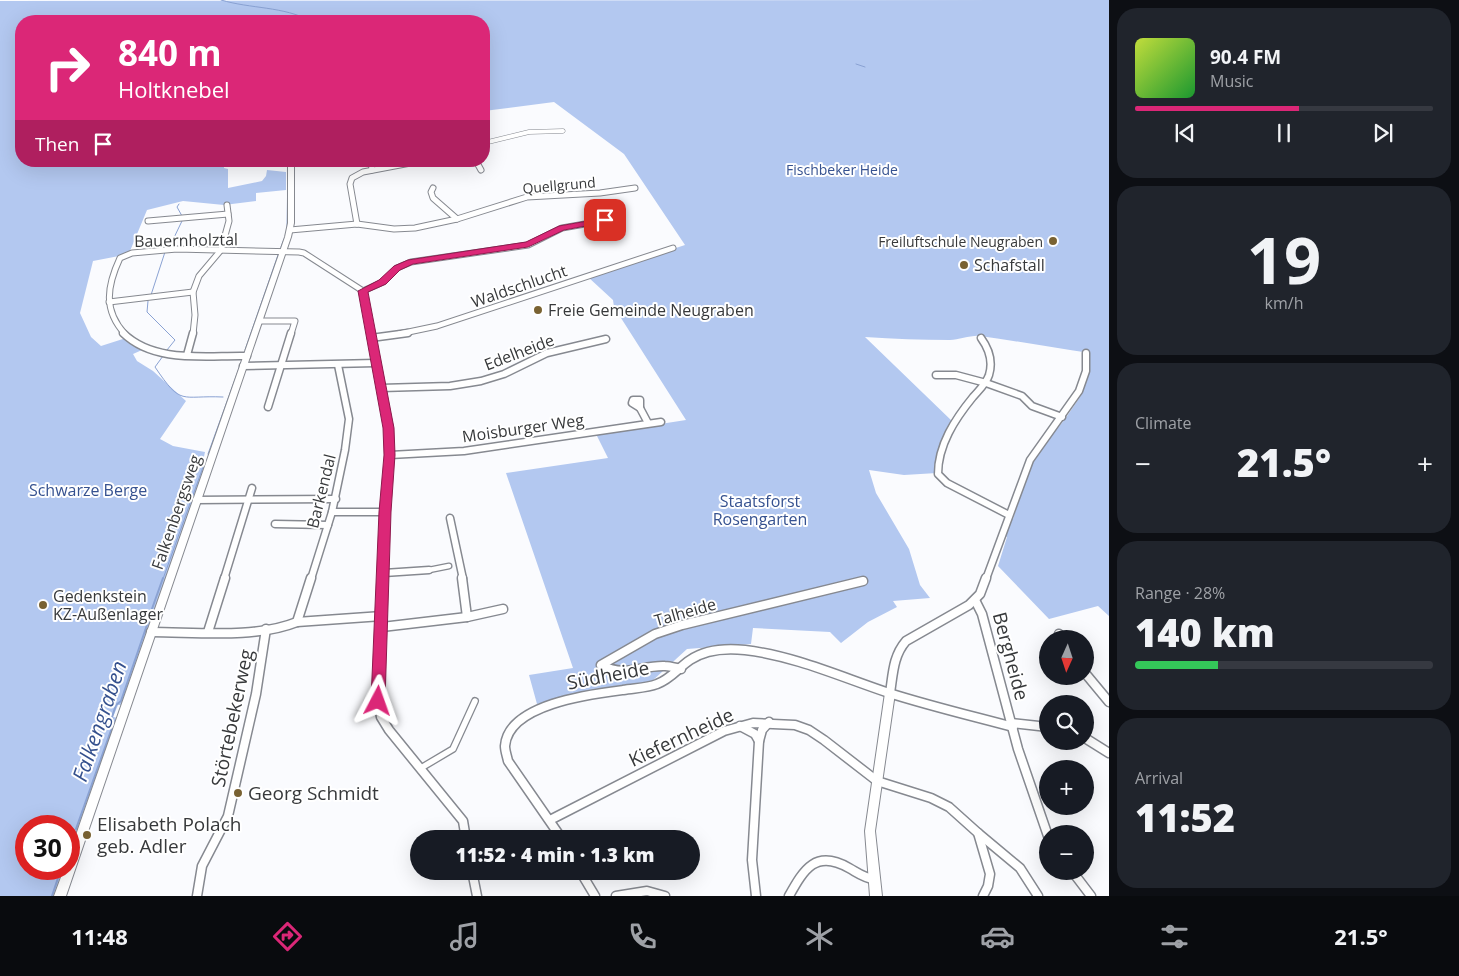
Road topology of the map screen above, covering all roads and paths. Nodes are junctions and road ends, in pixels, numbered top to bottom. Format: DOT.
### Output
graph roads {
  1 [pos="563,131"];
  2 [pos="490,142"];
  3 [pos="291,167"];
  4 [pos="372,167"];
  5 [pos="388,167"];
  6 [pos="479,167"];
  7 [pos="372,170"];
  8 [pos="481,170"];
  9 [pos="433,188"];
  10 [pos="635,188"];
  11 [pos="227,205"];
  12 [pos="228,214"];
  13 [pos="457,219"];
  14 [pos="608,220"];
  15 [pos="148,221"];
  16 [pos="357,224"];
  17 [pos="290,230"];
  18 [pos="673,248"];
  19 [pos="221,250"];
  20 [pos="283,252"];
  21 [pos="363,291"];
  22 [pos="193,292"];
  23 [pos="109,302"];
  24 [pos="260,321"];
  25 [pos="371,338"];
  26 [pos="981,338"];
  27 [pos="606,339"];
  28 [pos="1086,353"];
  29 [pos="187,355"];
  30 [pos="247,356"];
  31 [pos="376,363"];
  32 [pos="338,365"];
  33 [pos="243,366"];
  34 [pos="281,366"];
  35 [pos="936,374"];
  36 [pos="986,383"];
  37 [pos="381,388"];
  38 [pos="268,407"];
  39 [pos="640,408"];
  40 [pos="1062,417"];
  41 [pos="660,422"];
  42 [pos="648,423"];
  43 [pos="390,455"];
  44 [pos="252,488"];
  45 [pos="336,499"];
  46 [pos="196,500"];
  47 [pos="248,500"];
  48 [pos="332,512"];
  49 [pos="385,512"];
  50 [pos="1009,515"];
  51 [pos="450,518"];
  52 [pos="275,524"];
  53 [pos="328,525"];
  54 [pos="449,566"];
  55 [pos="429,570"];
  56 [pos="384,573"];
  57 [pos="863,581"];
  58 [pos="975,600"];
  59 [pos="503,609"];
  60 [pos="382,616"];
  61 [pos="467,617"];
  62 [pos="297,622"];
  63 [pos="382,627"];
  64 [pos="266,630"];
  65 [pos="151,632"];
  66 [pos="208,632"];
  67 [pos="680,669"];
  68 [pos="1094,684"];
  69 [pos="890,693"];
  70 [pos="475,700"];
  71 [pos="1109,702"];
  72 [pos="768,722"];
  73 [pos="1012,725"];
  74 [pos="738,726"];
  75 [pos="1039,726"];
  76 [pos="760,741"];
  77 [pos="1094,743"];
  78 [pos="1108,752"];
  79 [pos="421,768"];
  80 [pos="877,781"];
  81 [pos="550,820"];
  82 [pos="1044,825"];
  83 [pos="464,830"];
  84 [pos="556,830"];
  85 [pos="978,833"];
  86 [pos="874,879"];
  87 [pos="474,880"];
  88 [pos="585,880"];
  89 [pos="1079,880"];
  90 [pos="60,896"];
  91 [pos="197,896"];
  92 [pos="477,896"];
  93 [pos="595,896"];
  94 [pos="616,896"];
  95 [pos="665,896"];
  96 [pos="756,896"];
  97 [pos="789,896"];
  98 [pos="876,896"];
  99 [pos="983,896"];
  100 [pos="1038,896"];
  101 [pos="1091,896"];
  1 -- 2 [label="street"];
  3 -- 17 [label="street, Falkenbergsweg"];
  4 -- 7 [label="street"];
  5 -- 7 [label="street"];
  6 -- 8 [label="street"];
  7 -- 16 [label="street"];
  9 -- 13 [label="street"];
  10 -- 13 [label="street, Quellgrund"];
  11 -- 12 [label="street"];
  12 -- 15 [label="street"];
  12 -- 19 [label="street"];
  13 -- 16 [label="street, Quellgrund"];
  14 -- 21 [label="street"];
  16 -- 17 [label="street, Quellgrund"];
  17 -- 20 [label="street, Falkenbergsweg"];
  18 -- 25 [label="street, Waldschlucht"];
  19 -- 20 [label="street, Bauernholztal"];
  19 -- 22 [label="street"];
  19 -- 23 [label="street, Bauernholztal"];
  20 -- 21 [label="street, Bauernholztal"];
  20 -- 24 [label="street, Falkenbergsweg"];
  21 -- 25 [label="street"];
  22 -- 23 [label="street"];
  22 -- 29 [label="street"];
  23 -- 29 [label="street"];
  24 -- 30 [label="street, Falkenbergsweg"];
  24 -- 34 [label="street"];
  25 -- 31 [label="street"];
  26 -- 36 [label="street"];
  27 -- 37 [label="street, Edelheide"];
  28 -- 40 [label="street"];
  29 -- 30 [label="street"];
  30 -- 33 [label="street, Falkenbergsweg"];
  31 -- 32 [label="street"];
  31 -- 37 [label="street"];
  32 -- 34 [label="street"];
  32 -- 45 [label="street, Barkendal"];
  33 -- 34 [label="street"];
  33 -- 46 [label="street, Falkenbergsweg"];
  34 -- 38 [label="street"];
  35 -- 36 [label="street"];
  36 -- 40 [label="street"];
  36 -- 50 [label="street"];
  37 -- 43 [label="street"];
  39 -- 42 [label="street"];
  40 -- 50 [label="street"];
  41 -- 42 [label="street, Moisburger Weg"];
  42 -- 43 [label="street, Moisburger Weg"];
  43 -- 49 [label="street"];
  44 -- 47 [label="street"];
  45 -- 47 [label="street"];
  45 -- 48 [label="street, Barkendal"];
  46 -- 47 [label="street"];
  46 -- 65 [label="street, Falkenbergsweg"];
  47 -- 66 [label="street"];
  48 -- 49 [label="street"];
  48 -- 53 [label="street, Barkendal"];
  49 -- 56 [label="street"];
  50 -- 58 [label="street"];
  51 -- 61 [label="street"];
  52 -- 53 [label="street"];
  53 -- 62 [label="street, Barkendal"];
  54 -- 55 [label="street"];
  55 -- 56 [label="street"];
  56 -- 60 [label="street"];
  57 -- 67 [label="street, Talheide"];
  58 -- 69 [label="street"];
  58 -- 73 [label="street, Bergheide"];
  59 -- 61 [label="street"];
  60 -- 62 [label="street"];
  60 -- 63 [label="street"];
  61 -- 63 [label="street"];
  62 -- 64 [label="street"];
  63 -- 79 [label="street"];
  64 -- 66 [label="street"];
  64 -- 91 [label="street, Störtebekerweg"];
  65 -- 66 [label="street"];
  65 -- 90 [label="street, Falkenbergsweg"];
  67 -- 69 [label="street, Südheide"];
  67 -- 81 [label="street, Südheide"];
  68 -- 71 [label="street"];
  69 -- 73 [label="street, Südheide"];
  69 -- 80 [label="street"];
  70 -- 79 [label="street"];
  72 -- 74 [label="street, Kiefernheide"];
  72 -- 76 [label="street"];
  72 -- 80 [label="street, Kiefernheide"];
  73 -- 75 [label="street, Südheide"];
  73 -- 82 [label="street, Bergheide"];
  74 -- 76 [label="street"];
  74 -- 81 [label="street, Kiefernheide"];
  76 -- 96 [label="street"];
  77 -- 78 [label="street"];
  79 -- 83 [label="street"];
  80 -- 85 [label="street, Kiefernheide"];
  80 -- 86 [label="street"];
  81 -- 84 [label="street, Südheide"];
  85 -- 99 [label="street"];
  85 -- 100 [label="street, Kiefernheide"];
  86 -- 97 [label="street"];
  86 -- 98 [label="street"];
  87 -- 92 [label="street"];
  88 -- 93 [label="street"];
  89 -- 101 [label="street"];
  94 -- 95 [label="street"];
}
